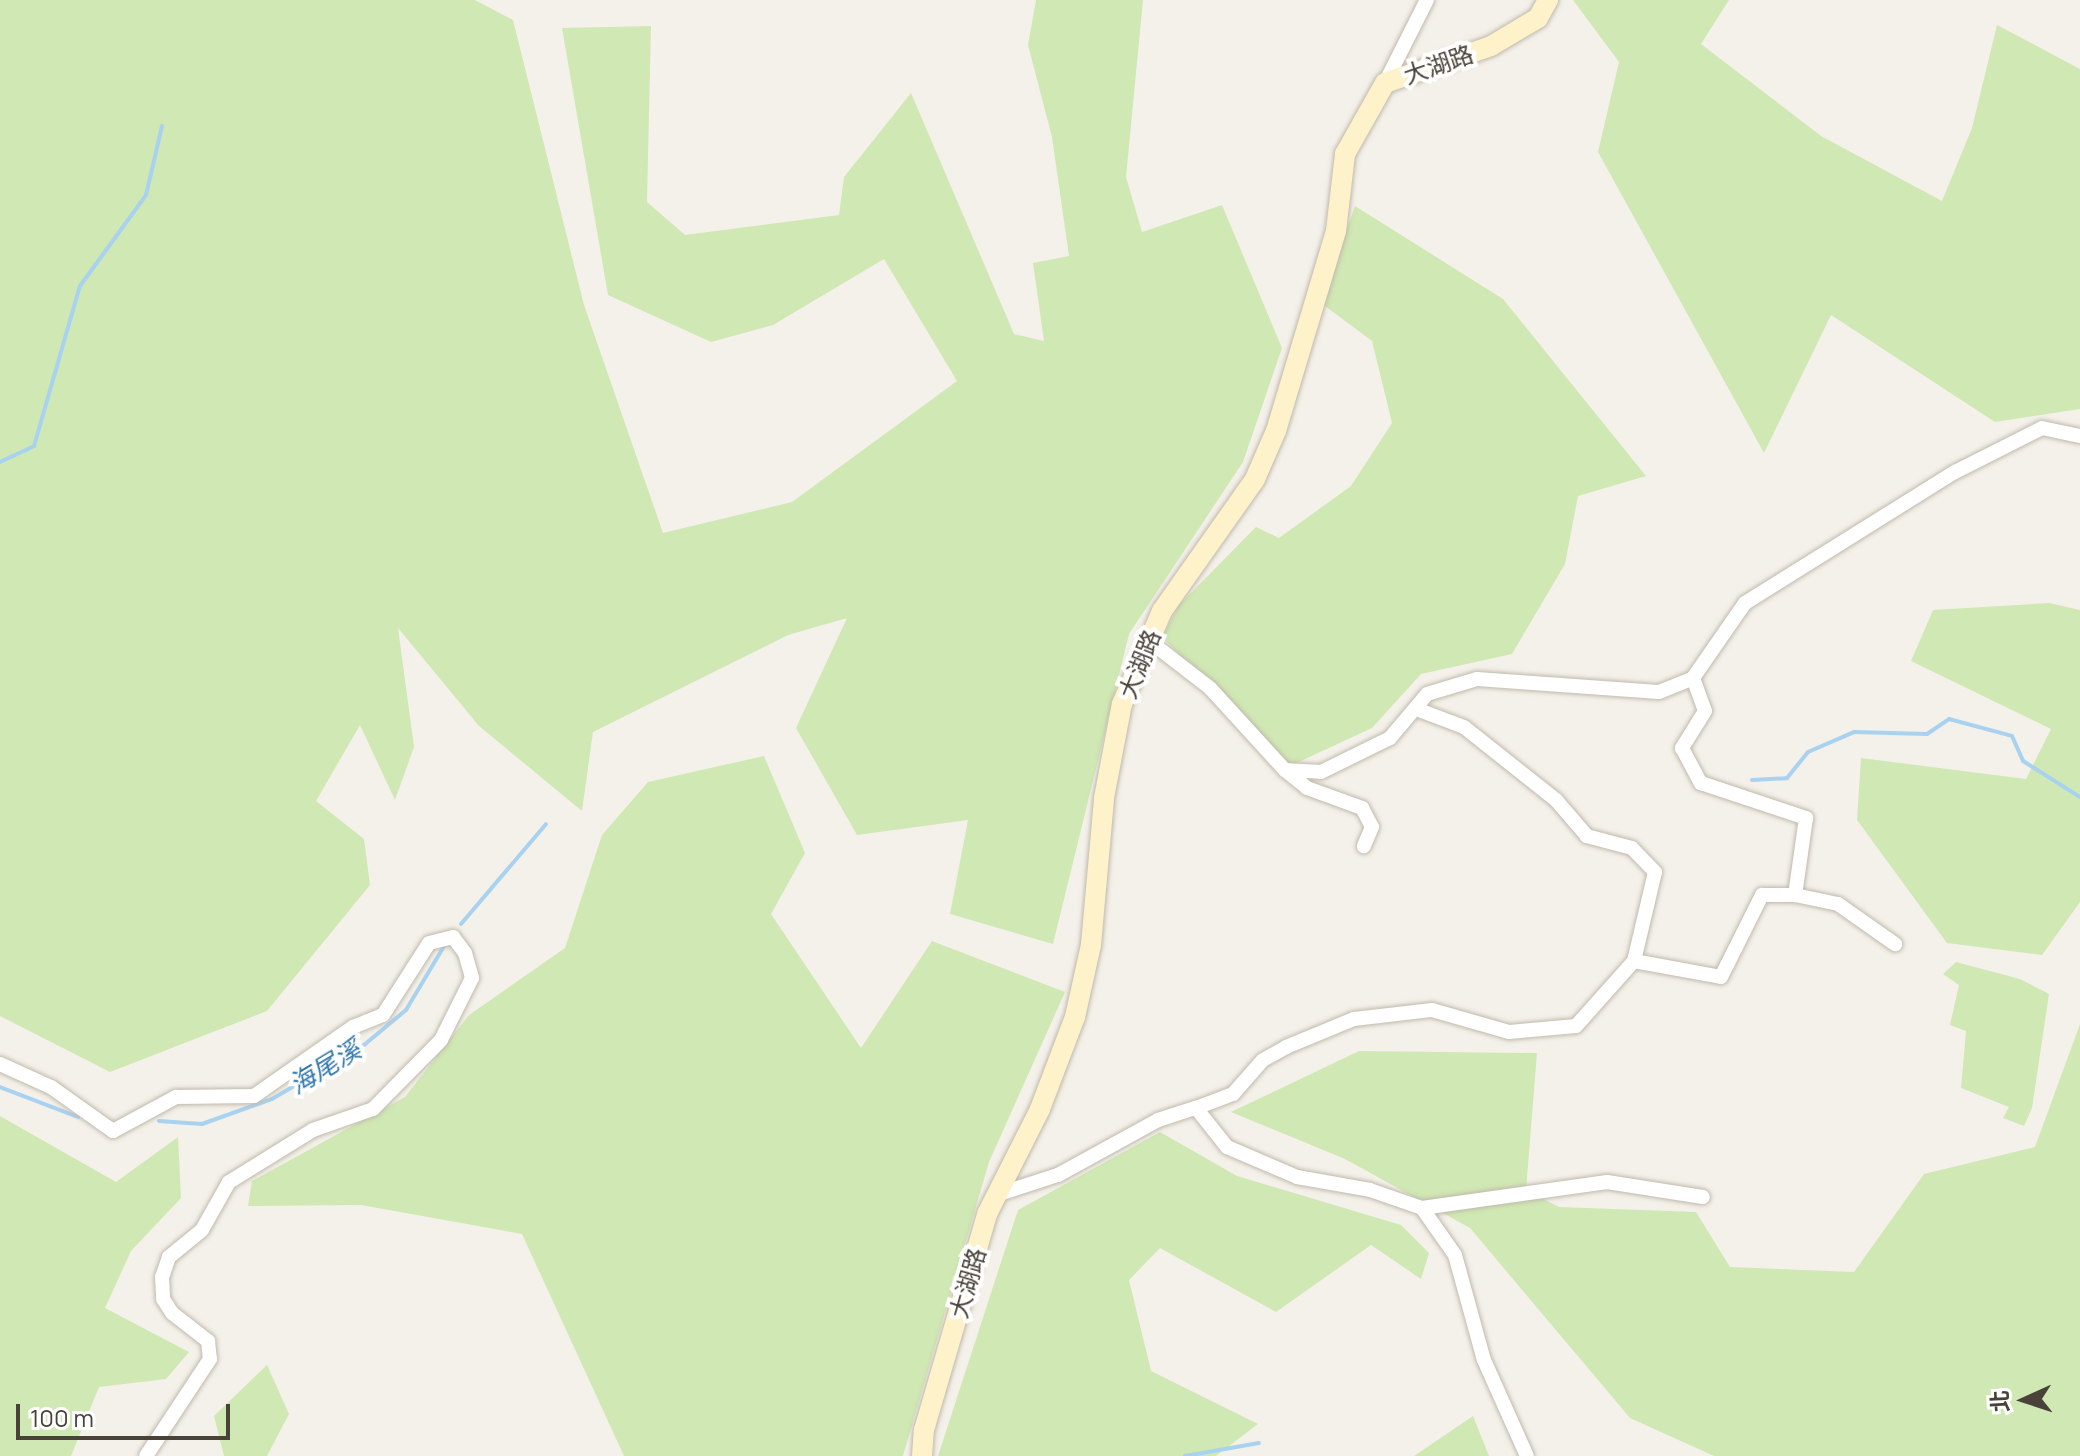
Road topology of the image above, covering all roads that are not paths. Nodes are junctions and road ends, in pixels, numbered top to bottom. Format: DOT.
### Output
graph roads {
  1 [pos="1427,0"];
  2 [pos="1548,0"];
  3 [pos="1385,83"];
  4 [pos="2080,436"];
  5 [pos="1148,640"];
  6 [pos="1693,678"];
  7 [pos="1416,709"];
  8 [pos="1285,770"];
  9 [pos="1364,846"];
  10 [pos="1795,895"];
  11 [pos="1895,944"];
  12 [pos="1634,961"];
  13 [pos="0,1064"];
  14 [pos="1196,1108"];
  15 [pos="999,1194"];
  16 [pos="1703,1197"];
  17 [pos="1422,1208"];
  18 [pos="146,1456"];
  19 [pos="922,1456"];
  20 [pos="1527,1456"];
  1 -- 3 [label="street"];
  2 -- 3 [label="street, 大湖路"];
  3 -- 5 [label="street, 大湖路"];
  4 -- 6 [label="street"];
  5 -- 8 [label="street"];
  5 -- 15 [label="street, 大湖路"];
  6 -- 7 [label="street"];
  6 -- 10 [label="street"];
  7 -- 8 [label="street"];
  7 -- 12 [label="street"];
  8 -- 9 [label="street"];
  10 -- 11 [label="street"];
  10 -- 12 [label="street"];
  12 -- 14 [label="street"];
  13 -- 18 [label="street"];
  14 -- 15 [label="street"];
  14 -- 17 [label="street"];
  15 -- 19 [label="street, 大湖路"];
  16 -- 17 [label="street"];
  17 -- 20 [label="street"];
}
